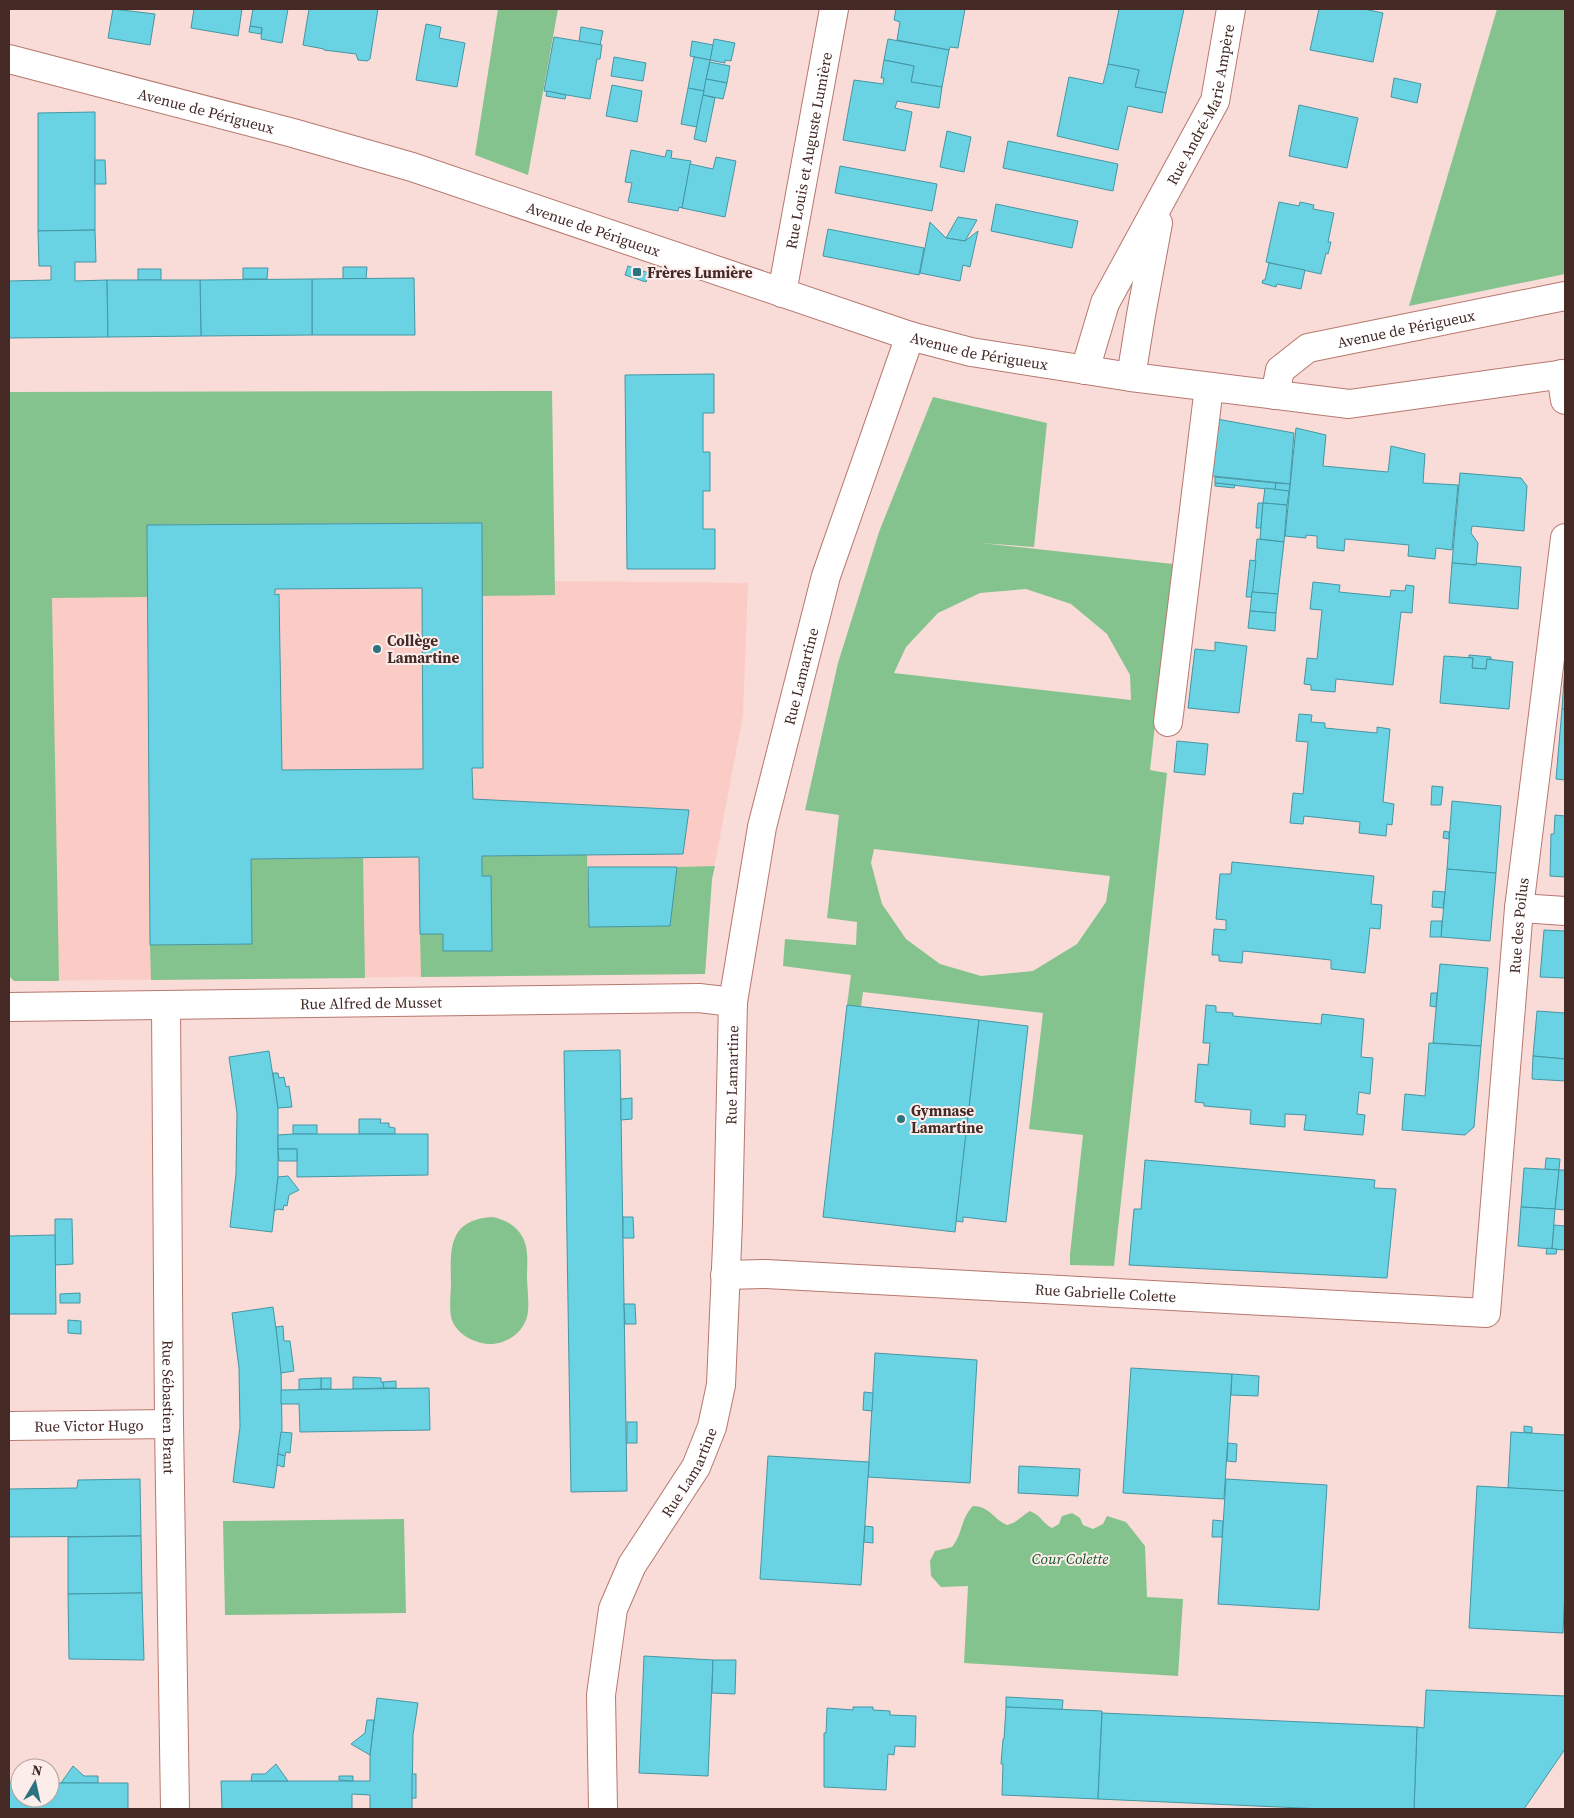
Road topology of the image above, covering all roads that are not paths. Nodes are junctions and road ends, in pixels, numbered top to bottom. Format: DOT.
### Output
graph roads {
  1 [pos="834,9"];
  2 [pos="1231,9"];
  3 [pos="9,59"];
  4 [pos="1164,197"];
  5 [pos="782,293"];
  6 [pos="1565,296"];
  7 [pos="910,336"];
  8 [pos="1085,370"];
  9 [pos="1131,377"];
  10 [pos="1564,383"];
  11 [pos="1209,387"];
  12 [pos="1275,395"];
  13 [pos="1565,538"];
  14 [pos="1168,722"];
  15 [pos="1519,908"];
  16 [pos="1565,911"];
  17 [pos="733,1002"];
  18 [pos="166,1006"];
  19 [pos="9,1007"];
  20 [pos="725,1275"];
  21 [pos="1486,1313"];
  22 [pos="169,1424"];
  23 [pos="9,1426"];
  24 [pos="175,1809"];
  25 [pos="603,1809"];
  1 -- 5 [label="street, Rue Louis et Auguste Lumière"];
  2 -- 4 [label="street, Rue André-Marie Ampère"];
  3 -- 5 [label="street, Avenue de Périgueux"];
  4 -- 8 [label="street, Rue André-Marie Ampère"];
  4 -- 9 [label="street, Rue André-Marie Ampère"];
  5 -- 7 [label="street, Avenue de Périgueux"];
  6 -- 12 [label="street, Avenue de Périgueux"];
  7 -- 8 [label="street, Avenue de Périgueux"];
  7 -- 17 [label="street, Rue Lamartine"];
  8 -- 9 [label="street, Avenue de Périgueux"];
  9 -- 11 [label="street, Avenue de Périgueux"];
  10 -- 12 [label="street, Avenue de Périgueux"];
  11 -- 12 [label="street, Avenue de Périgueux"];
  11 -- 14 [label="street"];
  13 -- 15 [label="street, Rue des Poilus"];
  15 -- 16 [label="street"];
  15 -- 21 [label="street, Rue des Poilus"];
  17 -- 18 [label="street, Rue Alfred de Musset"];
  17 -- 20 [label="street, Rue Lamartine"];
  18 -- 19 [label="street, Rue Alfred de Musset"];
  18 -- 22 [label="street, Rue Sébastien Brant"];
  20 -- 21 [label="street, Rue Gabrielle Colette"];
  20 -- 25 [label="street, Rue Lamartine"];
  22 -- 23 [label="street, Rue Victor Hugo"];
  22 -- 24 [label="street, Rue Sébastien Brant"];
}
